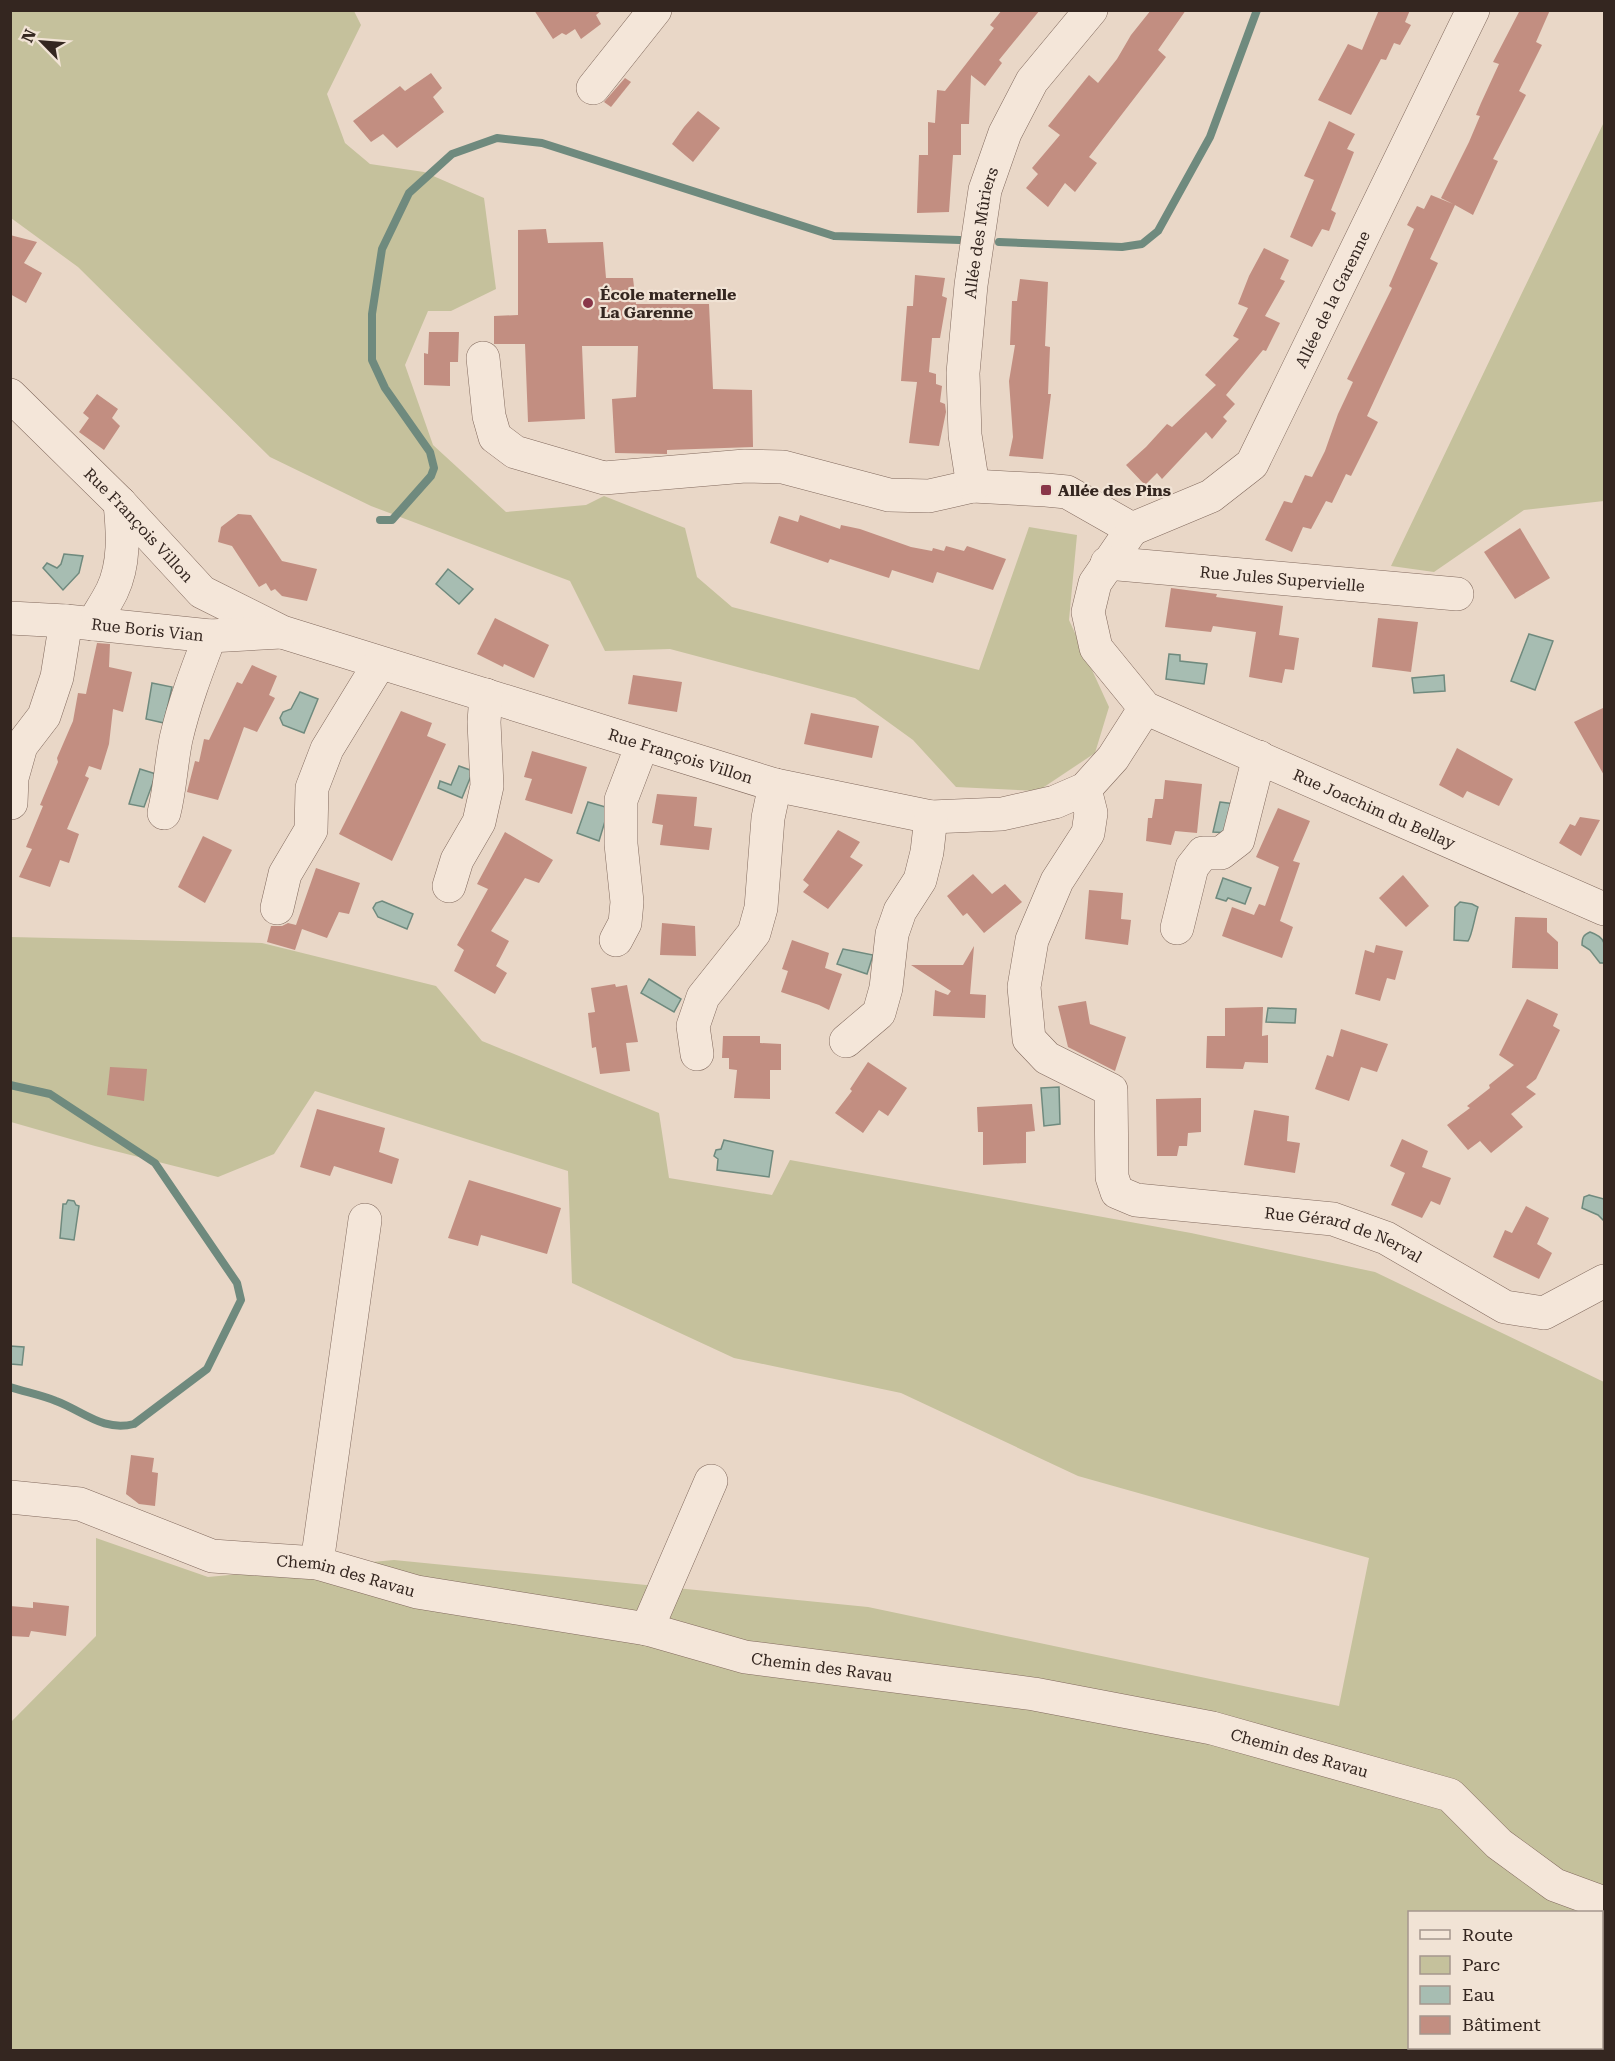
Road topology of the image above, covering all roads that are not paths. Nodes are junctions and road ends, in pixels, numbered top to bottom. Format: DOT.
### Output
graph roads {
  1 [pos="655,10"];
  2 [pos="1091,10"];
  3 [pos="1473,10"];
  4 [pos="592,88"];
  5 [pos="483,358"];
  6 [pos="10,395"];
  7 [pos="974,486"];
  8 [pos="120,503"];
  9 [pos="1132,529"];
  10 [pos="1107,563"];
  11 [pos="1458,594"];
  12 [pos="10,618"];
  13 [pos="79,623"];
  14 [pos="282,632"];
  15 [pos="210,636"];
  16 [pos="379,664"];
  17 [pos="486,694"];
  18 [pos="1145,708"];
  19 [pos="642,745"];
  20 [pos="1259,757"];
  21 [pos="775,785"];
  22 [pos="1085,789"];
  23 [pos="11,803"];
  24 [pos="164,813"];
  25 [pos="932,817"];
  26 [pos="448,886"];
  27 [pos="277,908"];
  28 [pos="1605,909"];
  29 [pos="1177,928"];
  30 [pos="616,940"];
  31 [pos="846,1041"];
  32 [pos="697,1054"];
  33 [pos="364,1220"];
  34 [pos="1605,1281"];
  35 [pos="711,1481"];
  36 [pos="10,1497"];
  37 [pos="317,1563"];
  38 [pos="647,1629"];
  39 [pos="1605,1903"];
  1 -- 4 [label="street"];
  2 -- 7 [label="street, Allée des Mûriers"];
  3 -- 9 [label="street, Allée de la Garenne"];
  5 -- 7 [label="street"];
  6 -- 8 [label="street, Rue François Villon"];
  7 -- 9 [label="street"];
  8 -- 13 [label="street"];
  8 -- 14 [label="street, Rue François Villon"];
  9 -- 10 [label="street"];
  10 -- 11 [label="street, Rue Jules Supervielle"];
  10 -- 18 [label="street"];
  12 -- 13 [label="street, Rue Boris Vian"];
  13 -- 15 [label="street, Rue Boris Vian"];
  13 -- 23 [label="street"];
  14 -- 15 [label="street, Rue François Villon"];
  14 -- 16 [label="street, Rue François Villon"];
  15 -- 24 [label="street, Rue Boris Vian"];
  16 -- 17 [label="street, Rue François Villon"];
  16 -- 27 [label="street"];
  17 -- 19 [label="street, Rue François Villon"];
  17 -- 26 [label="street"];
  18 -- 20 [label="street, Rue Joachim du Bellay"];
  18 -- 22 [label="street"];
  19 -- 21 [label="street, Rue François Villon"];
  19 -- 30 [label="street"];
  20 -- 28 [label="street, Rue Joachim du Bellay"];
  20 -- 29 [label="street"];
  21 -- 25 [label="street, Rue François Villon"];
  21 -- 32 [label="street"];
  22 -- 25 [label="street, Rue François Villon"];
  22 -- 34 [label="street, Rue Gérard de Nerval"];
  25 -- 31 [label="street"];
  33 -- 37 [label="street"];
  35 -- 38 [label="street"];
  36 -- 37 [label="street, Chemin des Ravau"];
  37 -- 38 [label="street, Chemin des Ravau"];
  38 -- 39 [label="street, Chemin des Ravau"];
}
